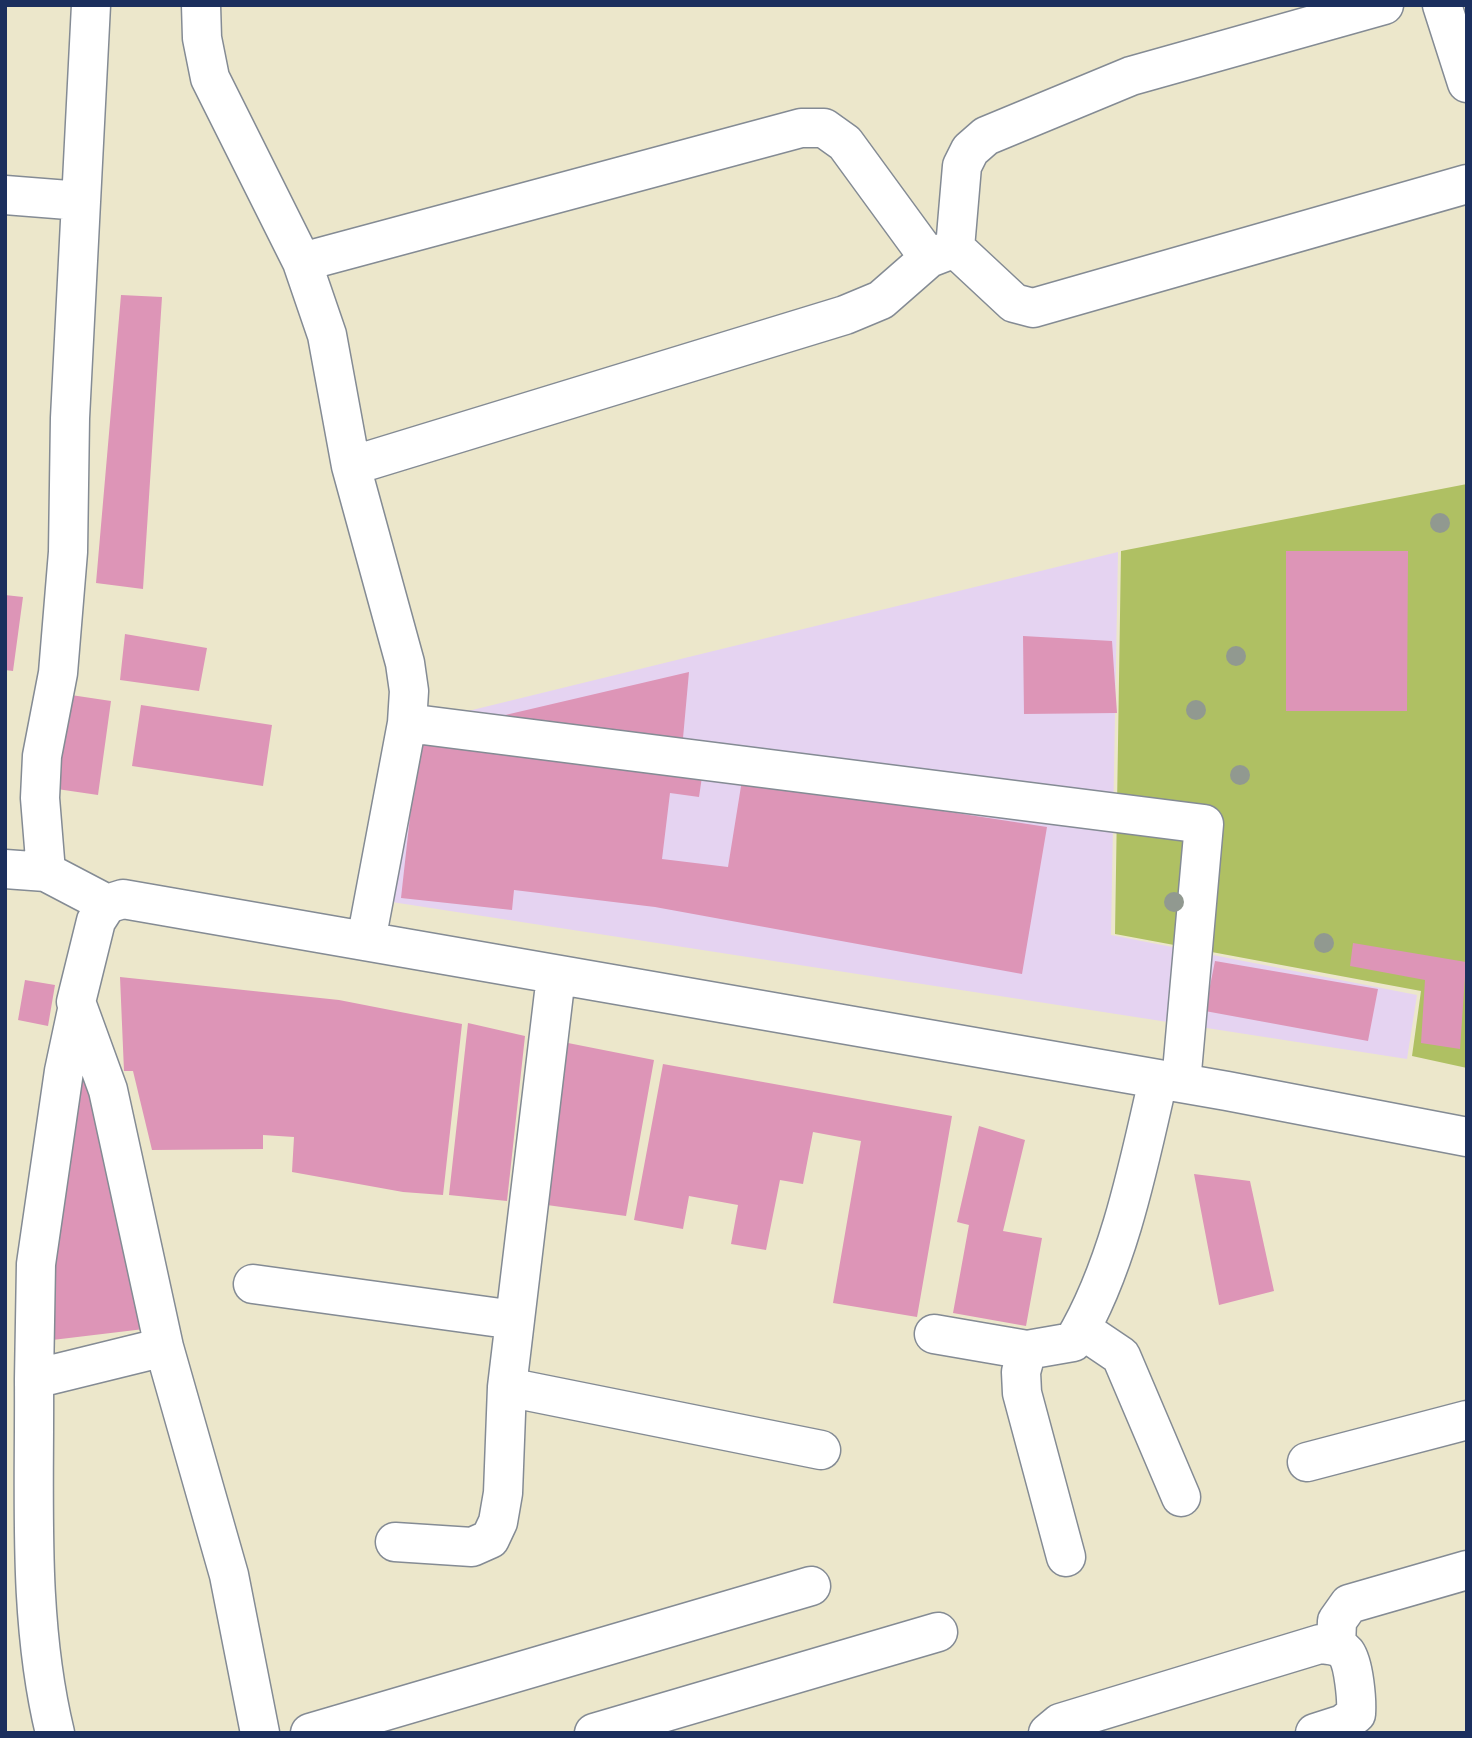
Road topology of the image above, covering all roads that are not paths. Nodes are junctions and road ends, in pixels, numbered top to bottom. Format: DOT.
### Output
graph roads {
  1 [pos="91,5"];
  2 [pos="201,5"];
  3 [pos="1384,5"];
  4 [pos="1442,5"];
  5 [pos="1467,83"];
  6 [pos="1467,184"];
  7 [pos="5,195"];
  8 [pos="81,201"];
  9 [pos="942,253"];
  10 [pos="302,262"];
  11 [pos="351,466"];
  12 [pos="407,723"];
  13 [pos="5,869"];
  14 [pos="46,872"];
  15 [pos="107,904"];
  16 [pos="366,941"];
  17 [pos="556,976"];
  18 [pos="78,1010"];
  19 [pos="1170,1082"];
  20 [pos="1467,1137"];
  21 [pos="253,1284"];
  22 [pos="515,1320"];
  23 [pos="1081,1329"];
  24 [pos="934,1334"];
  25 [pos="164,1347"];
  26 [pos="1027,1350"];
  27 [pos="34,1379"];
  28 [pos="507,1387"];
  29 [pos="1467,1420"];
  30 [pos="821,1450"];
  31 [pos="1307,1462"];
  32 [pos="1181,1497"];
  33 [pos="395,1542"];
  34 [pos="1066,1557"];
  35 [pos="1467,1570"];
  36 [pos="811,1586"];
  37 [pos="21,1592"];
  38 [pos="938,1632"];
  39 [pos="1336,1646"];
  40 [pos="55,1733"];
  41 [pos="260,1733"];
  42 [pos="310,1733"];
  43 [pos="594,1733"];
  44 [pos="1048,1733"];
  45 [pos="1315,1733"];
  1 -- 8 [label="street"];
  2 -- 10 [label="street"];
  3 -- 9 [label="street"];
  4 -- 5 [label="street"];
  6 -- 9 [label="street"];
  7 -- 8 [label="street"];
  8 -- 14 [label="street"];
  9 -- 10 [label="street"];
  9 -- 11 [label="street"];
  10 -- 11 [label="street"];
  11 -- 12 [label="street"];
  12 -- 16 [label="street"];
  12 -- 19 [label="street"];
  13 -- 14 [label="street"];
  14 -- 15 [label="street"];
  15 -- 16 [label="street"];
  15 -- 18 [label="street"];
  16 -- 17 [label="street"];
  17 -- 19 [label="street"];
  17 -- 22 [label="street"];
  18 -- 25 [label="street"];
  18 -- 27 [label="street"];
  19 -- 20 [label="street"];
  19 -- 23 [label="street"];
  21 -- 22 [label="street"];
  22 -- 28 [label="street"];
  23 -- 26 [label="street"];
  23 -- 32 [label="street"];
  24 -- 26 [label="street"];
  25 -- 27 [label="street"];
  25 -- 41 [label="street"];
  26 -- 34 [label="street"];
  27 -- 37 [label="street"];
  28 -- 30 [label="street"];
  28 -- 33 [label="street"];
  29 -- 31 [label="street"];
  35 -- 39 [label="street"];
  36 -- 42 [label="street"];
  37 -- 40 [label="street"];
  38 -- 43 [label="street"];
  39 -- 44 [label="street"];
  39 -- 45 [label="street"];
}
